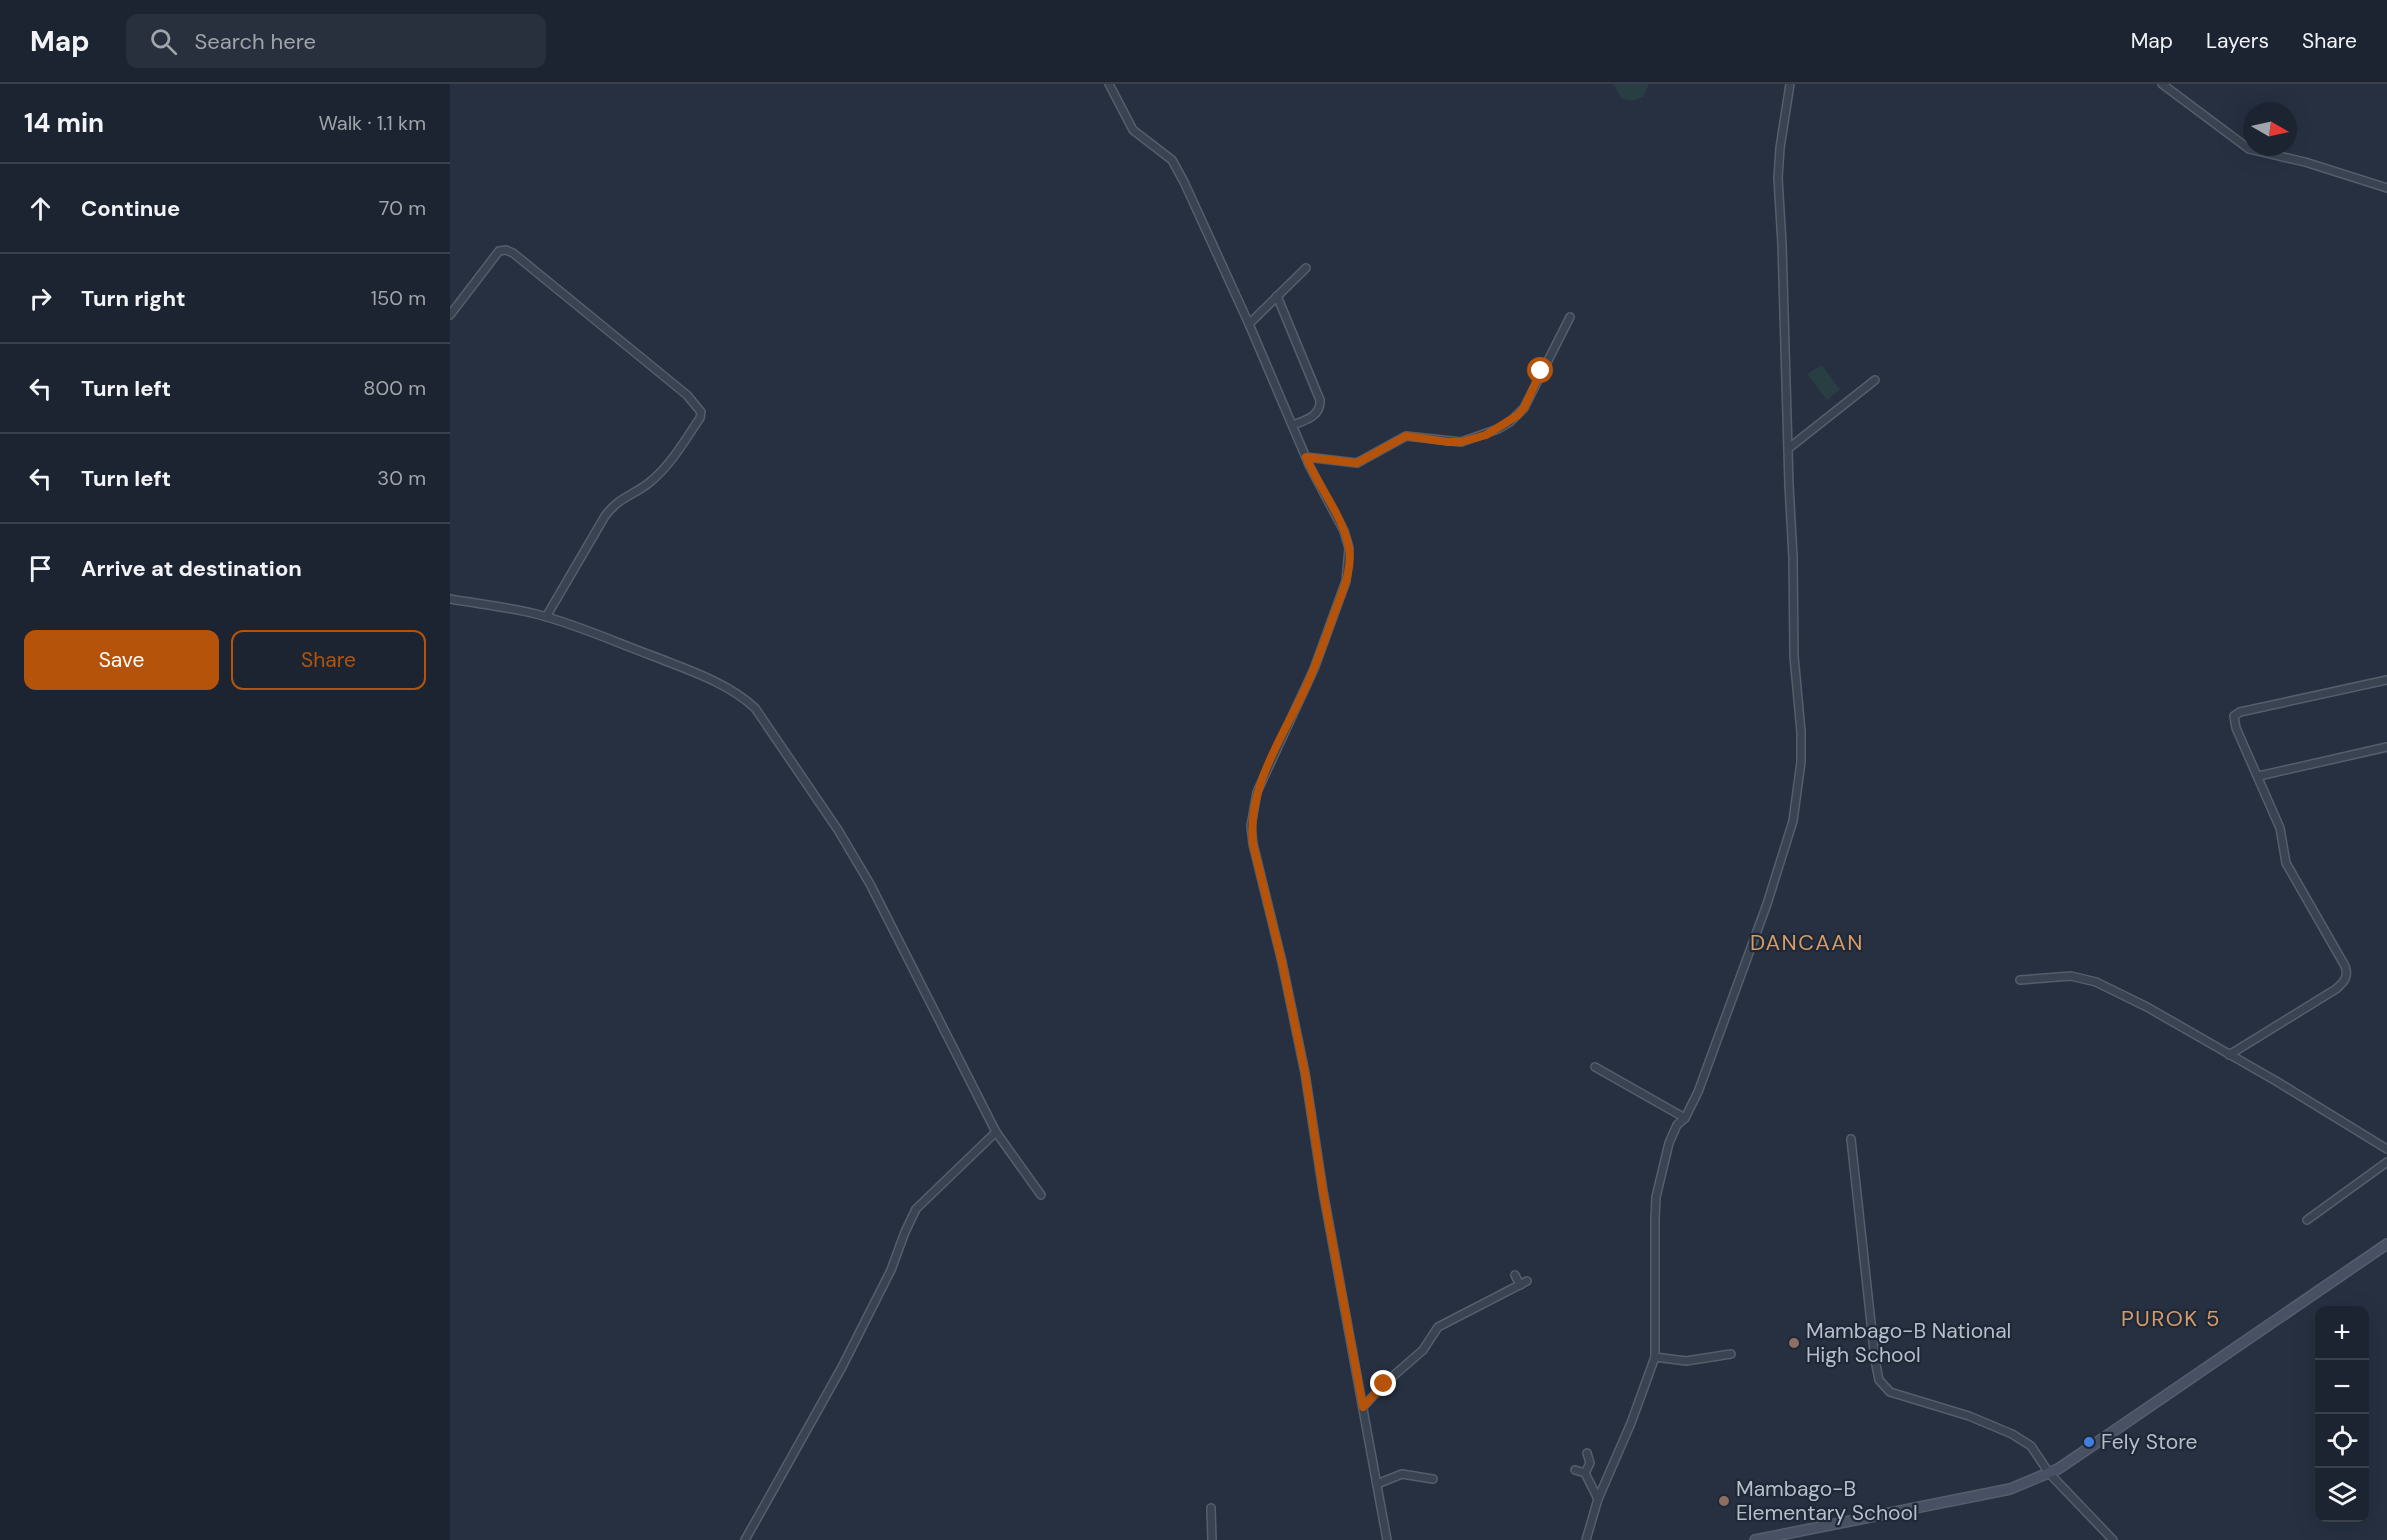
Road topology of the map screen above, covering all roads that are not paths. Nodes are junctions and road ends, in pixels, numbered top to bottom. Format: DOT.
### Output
graph roads {
  1 [pos="1109,84"];
  2 [pos="1791,84"];
  3 [pos="2162,84"];
  4 [pos="2387,188"];
  5 [pos="1306,268"];
  6 [pos="1277,296"];
  7 [pos="450,315"];
  8 [pos="1570,317"];
  9 [pos="1249,324"];
  10 [pos="1875,380"];
  11 [pos="1293,425"];
  12 [pos="1789,448"];
  13 [pos="1306,457"];
  14 [pos="450,599"];
  15 [pos="546,617"];
  16 [pos="2387,680"];
  17 [pos="2387,747"];
  18 [pos="2259,776"];
  19 [pos="2020,980"];
  20 [pos="2229,1055"];
  21 [pos="1595,1067"];
  22 [pos="1684,1118"];
  23 [pos="996,1132"];
  24 [pos="1851,1139"];
  25 [pos="2387,1149"];
  26 [pos="2387,1162"];
  27 [pos="1041,1195"];
  28 [pos="2307,1220"];
  29 [pos="2387,1244"];
  30 [pos="1515,1275"];
  31 [pos="1731,1354"];
  32 [pos="1655,1357"];
  33 [pos="1363,1407"];
  34 [pos="1587,1452"];
  35 [pos="1575,1470"];
  36 [pos="1585,1473"];
  37 [pos="2049,1473"];
  38 [pos="1432,1479"];
  39 [pos="1377,1484"];
  40 [pos="1598,1498"];
  41 [pos="1211,1508"];
  42 [pos="745,1540"];
  43 [pos="1212,1540"];
  44 [pos="1387,1540"];
  45 [pos="1586,1540"];
  46 [pos="1755,1540"];
  47 [pos="2113,1540"];
  1 -- 9 [label="street"];
  2 -- 12 [label="street"];
  3 -- 4 [label="street"];
  5 -- 6 [label="street"];
  6 -- 9 [label="street"];
  6 -- 11 [label="street"];
  7 -- 15 [label="street"];
  8 -- 13 [label="street"];
  9 -- 11 [label="street"];
  10 -- 12 [label="street"];
  11 -- 13 [label="street"];
  12 -- 22 [label="street"];
  13 -- 33 [label="street"];
  14 -- 15 [label="street"];
  15 -- 23 [label="street"];
  16 -- 18 [label="street"];
  17 -- 18 [label="street"];
  18 -- 20 [label="street"];
  19 -- 20 [label="street"];
  20 -- 25 [label="street"];
  21 -- 22 [label="street"];
  22 -- 32 [label="street"];
  23 -- 27 [label="street"];
  23 -- 42 [label="street"];
  24 -- 37 [label="street"];
  26 -- 28 [label="street"];
  29 -- 37 [label="street"];
  30 -- 33 [label="street"];
  31 -- 32 [label="street"];
  32 -- 40 [label="street"];
  33 -- 39 [label="street"];
  34 -- 36 [label="street"];
  35 -- 36 [label="street"];
  36 -- 40 [label="street"];
  37 -- 46 [label="street"];
  37 -- 47 [label="street"];
  38 -- 39 [label="street"];
  39 -- 44 [label="street"];
  40 -- 45 [label="street"];
  41 -- 43 [label="street"];
}
